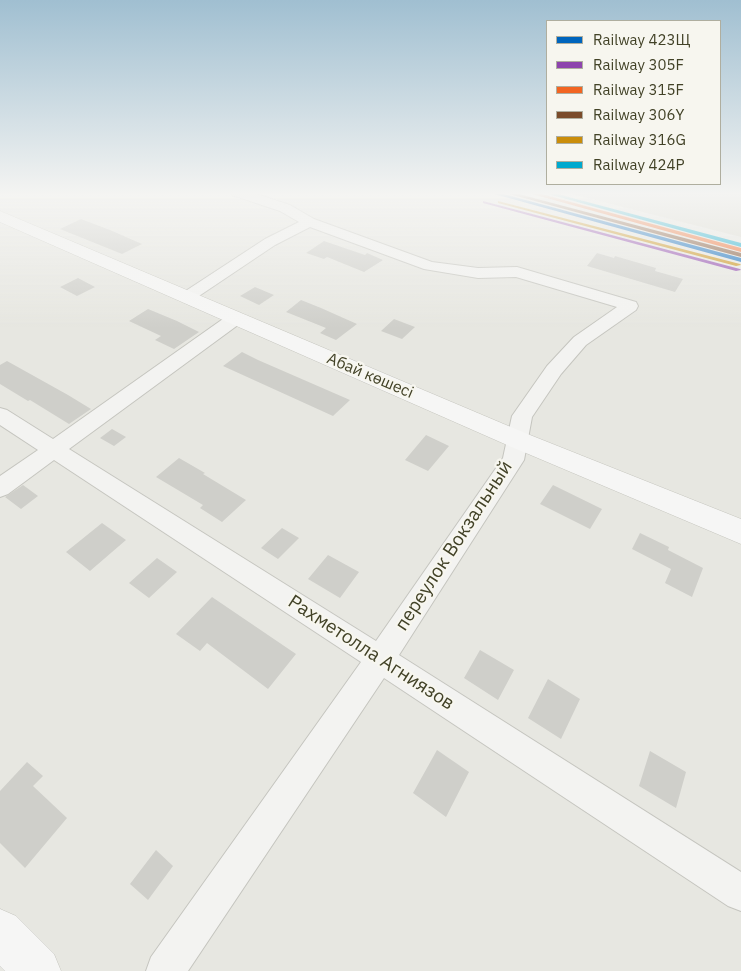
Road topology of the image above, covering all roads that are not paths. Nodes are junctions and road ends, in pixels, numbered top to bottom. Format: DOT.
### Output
graph roads {
  1 [pos="49,237"];
  2 [pos="279,237"];
  3 [pos="351,237"];
  4 [pos="187,297"];
  5 [pos="236,318"];
  6 [pos="0,416"];
  7 [pos="516,439"];
  8 [pos="54,449"];
  9 [pos="0,488"];
  10 [pos="741,532"];
  11 [pos="380,658"];
  12 [pos="741,893"];
  13 [pos="0,932"];
  14 [pos="37,971"];
  15 [pos="165,971"];
  1 -- 4 [label="main road, Абай көшесі"];
  2 -- 4 [label="street"];
  3 -- 7 [label="street, переулок Вокзальный"];
  4 -- 5 [label="main road, Абай көшесі"];
  5 -- 7 [label="main road, Абай көшесі"];
  5 -- 8 [label="street"];
  6 -- 8 [label="street, Рахметолла Агниязов"];
  7 -- 10 [label="main road, Абай көшесі"];
  7 -- 11 [label="street, переулок Вокзальный"];
  8 -- 9 [label="street"];
  8 -- 11 [label="street, Рахметолла Агниязов"];
  11 -- 12 [label="street, Рахметолла Агниязов"];
  11 -- 15 [label="street, переулок Вокзальный"];
  13 -- 14 [label="main road"];
}
